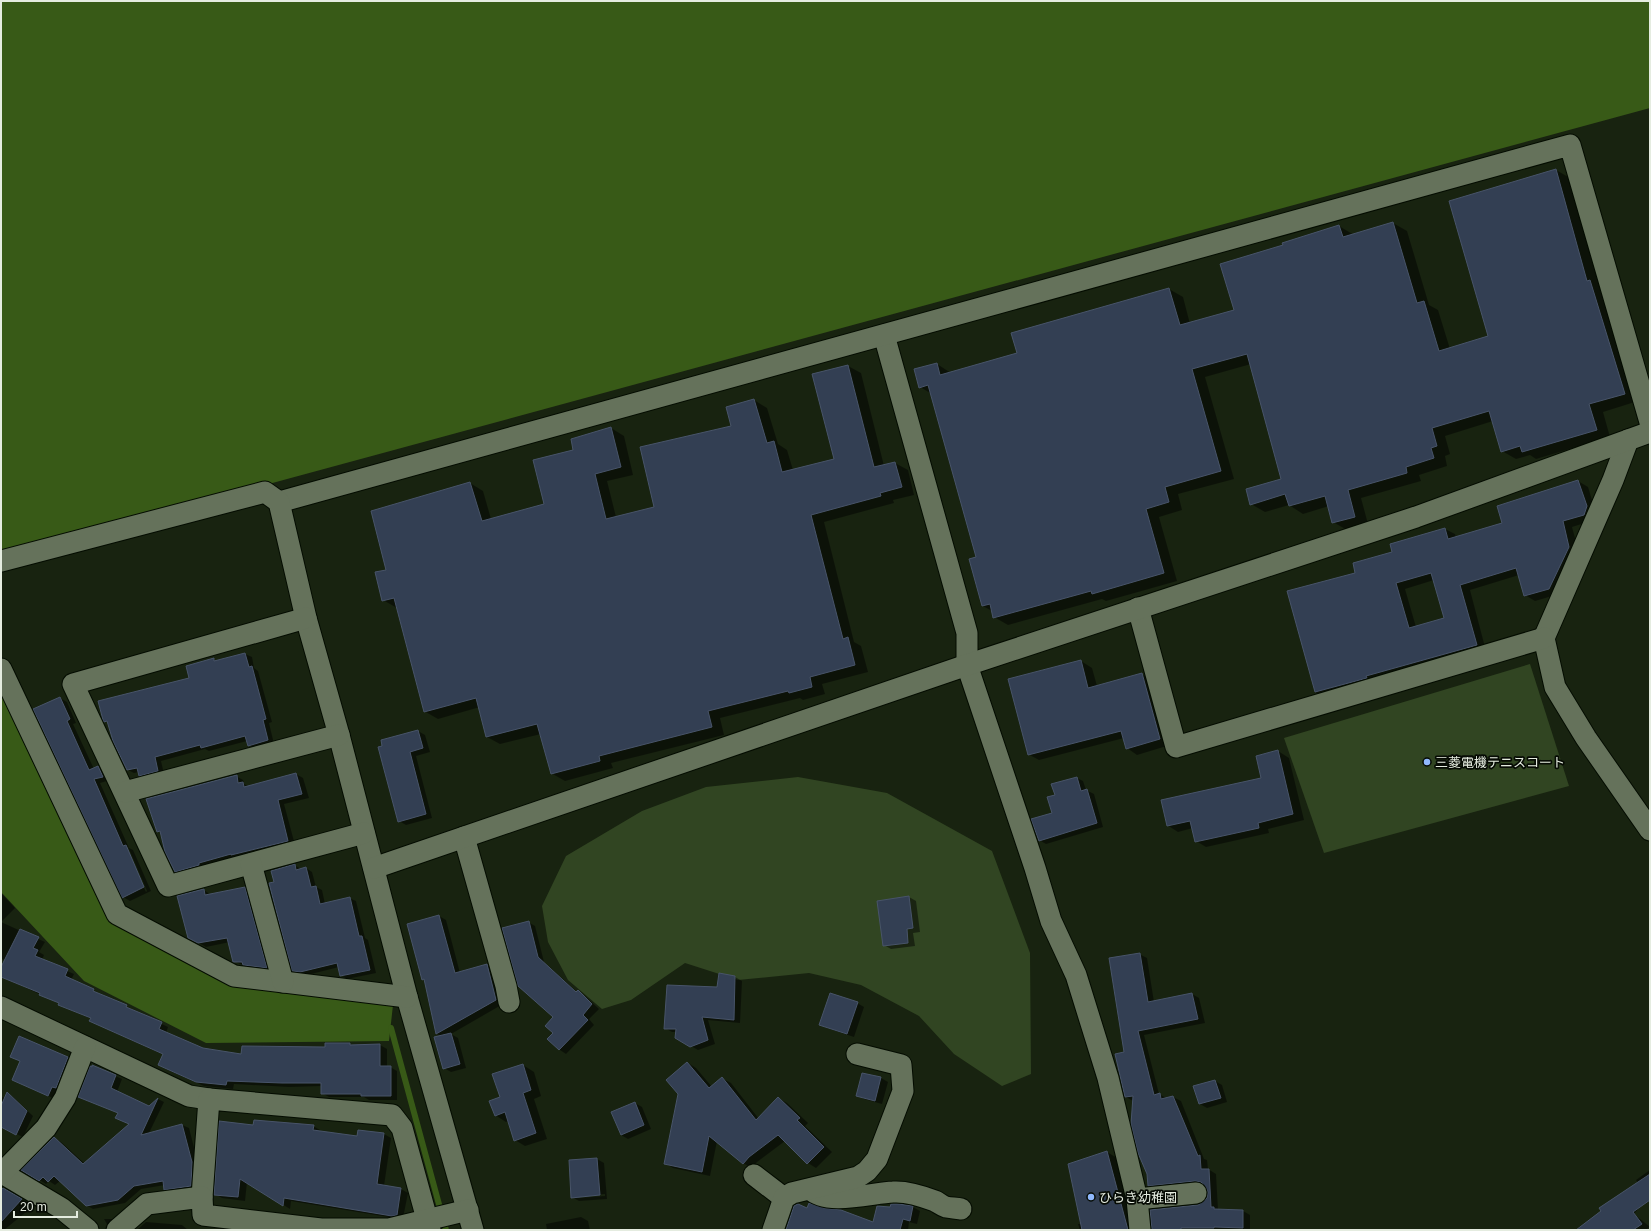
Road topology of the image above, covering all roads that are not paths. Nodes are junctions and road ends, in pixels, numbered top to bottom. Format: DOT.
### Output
graph roads {
  1 [pos="884,335"];
  2 [pos="1650,422"];
  3 [pos="1650,432"];
  4 [pos="1628,440"];
  5 [pos="279,502"];
  6 [pos="1,561"];
  7 [pos="1138,608"];
  8 [pos="306,618"];
  9 [pos="1544,638"];
  10 [pos="967,665"];
  11 [pos="1,669"];
  12 [pos="339,735"];
  13 [pos="125,792"];
  14 [pos="1650,830"];
  15 [pos="364,833"];
  16 [pos="464,837"];
  17 [pos="251,864"];
  18 [pos="374,868"];
  19 [pos="283,982"];
  20 [pos="407,996"];
  21 [pos="509,1002"];
  22 [pos="1,1007"];
  23 [pos="85,1047"];
  24 [pos="857,1054"];
  25 [pos="209,1099"];
  26 [pos="3,1168"];
  27 [pos="754,1175"];
  28 [pos="809,1188"];
  29 [pos="1196,1193"];
  30 [pos="202,1197"];
  31 [pos="784,1198"];
  32 [pos="1137,1199"];
  33 [pos="961,1209"];
  34 [pos="461,1212"];
  35 [pos="430,1223"];
  36 [pos="88,1230"];
  37 [pos="116,1230"];
  38 [pos="321,1230"];
  39 [pos="472,1230"];
  40 [pos="772,1230"];
  41 [pos="1140,1230"];
  1 -- 2 [label="street"];
  1 -- 5 [label="street"];
  1 -- 10 [label="street"];
  3 -- 4 [label="street"];
  4 -- 7 [label="street"];
  4 -- 9 [label="street"];
  5 -- 6 [label="street"];
  5 -- 8 [label="street"];
  7 -- 9 [label="street"];
  7 -- 10 [label="street"];
  8 -- 12 [label="street"];
  8 -- 13 [label="street"];
  9 -- 14 [label="street"];
  10 -- 16 [label="street"];
  10 -- 32 [label="street"];
  11 -- 19 [label="street"];
  12 -- 13 [label="street"];
  12 -- 15 [label="street"];
  13 -- 17 [label="street"];
  15 -- 17 [label="street"];
  15 -- 18 [label="street"];
  16 -- 18 [label="street"];
  16 -- 21 [label="street"];
  17 -- 19 [label="street"];
  18 -- 20 [label="street"];
  19 -- 20 [label="street"];
  20 -- 34 [label="street"];
  22 -- 23 [label="street"];
  23 -- 25 [label="street"];
  23 -- 26 [label="street"];
  24 -- 28 [label="street"];
  25 -- 30 [label="street"];
  25 -- 35 [label="street"];
  26 -- 36 [label="street"];
  27 -- 31 [label="street"];
  28 -- 31 [label="street"];
  28 -- 33 [label="street"];
  29 -- 32 [label="street"];
  30 -- 37 [label="street"];
  30 -- 38 [label="street"];
  31 -- 40 [label="street"];
  32 -- 41 [label="street"];
  34 -- 35 [label="street"];
  34 -- 39 [label="street"];
  35 -- 38 [label="street"];
}
